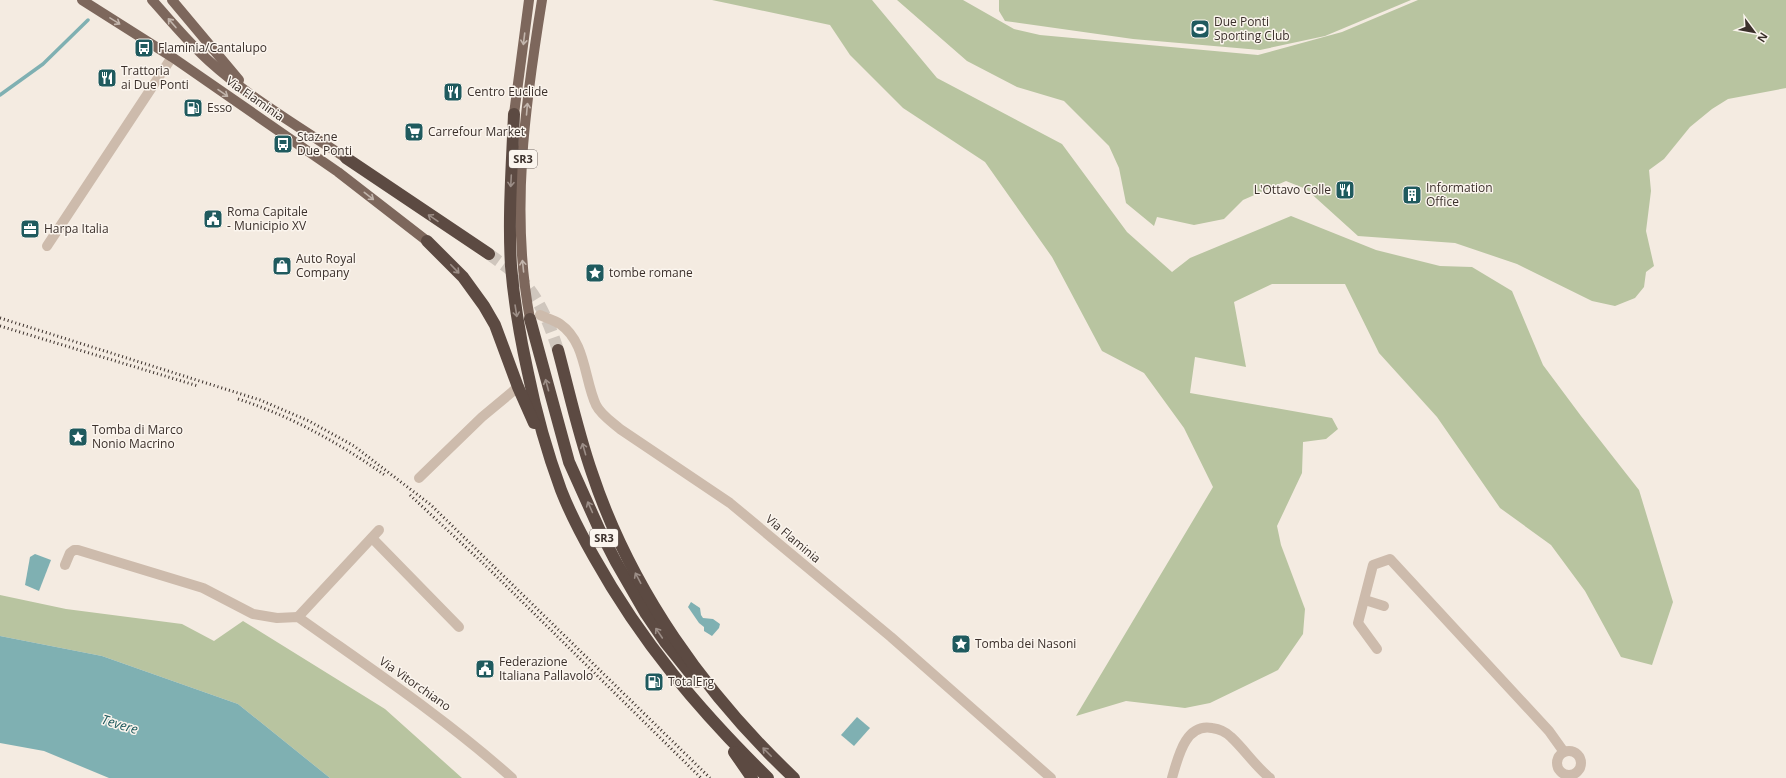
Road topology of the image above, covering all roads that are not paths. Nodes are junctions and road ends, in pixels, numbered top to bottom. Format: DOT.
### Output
graph roads {
  1 [pos="82,0"];
  2 [pos="152,0"];
  3 [pos="172,0"];
  4 [pos="529,0"];
  5 [pos="542,0"];
  6 [pos="172,57"];
  7 [pos="252,96"];
  8 [pos="514,114"];
  9 [pos="346,158"];
  10 [pos="427,241"];
  11 [pos="47,246"];
  12 [pos="489,254"];
  13 [pos="535,317"];
  14 [pos="558,350"];
  15 [pos="518,387"];
  16 [pos="545,443"];
  17 [pos="420,478"];
  18 [pos="379,530"];
  19 [pos="372,538"];
  20 [pos="65,565"];
  21 [pos="1365,600"];
  22 [pos="1384,606"];
  23 [pos="298,617"];
  24 [pos="460,627"];
  25 [pos="1377,649"];
  26 [pos="710,718"];
  27 [pos="741,724"];
  28 [pos="1564,752"];
  29 [pos="1560,775"];
  30 [pos="1046,776"];
  31 [pos="512,778"];
  32 [pos="752,778"];
  33 [pos="768,778"];
  34 [pos="794,778"];
  35 [pos="1172,778"];
  36 [pos="1270,778"];
  1 -- 6 [label="main road, Via Flaminia, one-way"];
  7 -- 2 [label="main road, Via Flaminia, one-way"];
  3 -- 7 [label="main road"];
  4 -- 8 [label="main road, SR3, one-way"];
  13 -- 5 [label="main road, SR3, one-way"];
  6 -- 10 [label="main road, Via Flaminia, one-way"];
  6 -- 11 [label="street"];
  7 -- 9 [label="main road, Via Flaminia"];
  8 -- 16 [label="highway, SR3, one-way"];
  12 -- 9 [label="highway, one-way"];
  10 -- 15 [label="highway, one-way"];
  27 -- 13 [label="highway, SR3, one-way"];
  13 -- 30 [label="street, Via Flaminia"];
  27 -- 14 [label="highway, one-way"];
  15 -- 16 [label="highway"];
  15 -- 17 [label="street"];
  16 -- 26 [label="highway, SR3"];
  18 -- 19 [label="street"];
  19 -- 23 [label="street"];
  19 -- 24 [label="street"];
  20 -- 23 [label="street"];
  21 -- 22 [label="street"];
  21 -- 25 [label="street"];
  21 -- 28 [label="street"];
  23 -- 31 [label="street, Via Vitorchiano"];
  26 -- 32 [label="highway"];
  26 -- 33 [label="highway, SR3"];
  34 -- 27 [label="highway, SR3, one-way"];
  28 -- 29 [label="street"];
  28 -- 29 [label="street"];
  35 -- 36 [label="street"];
}
